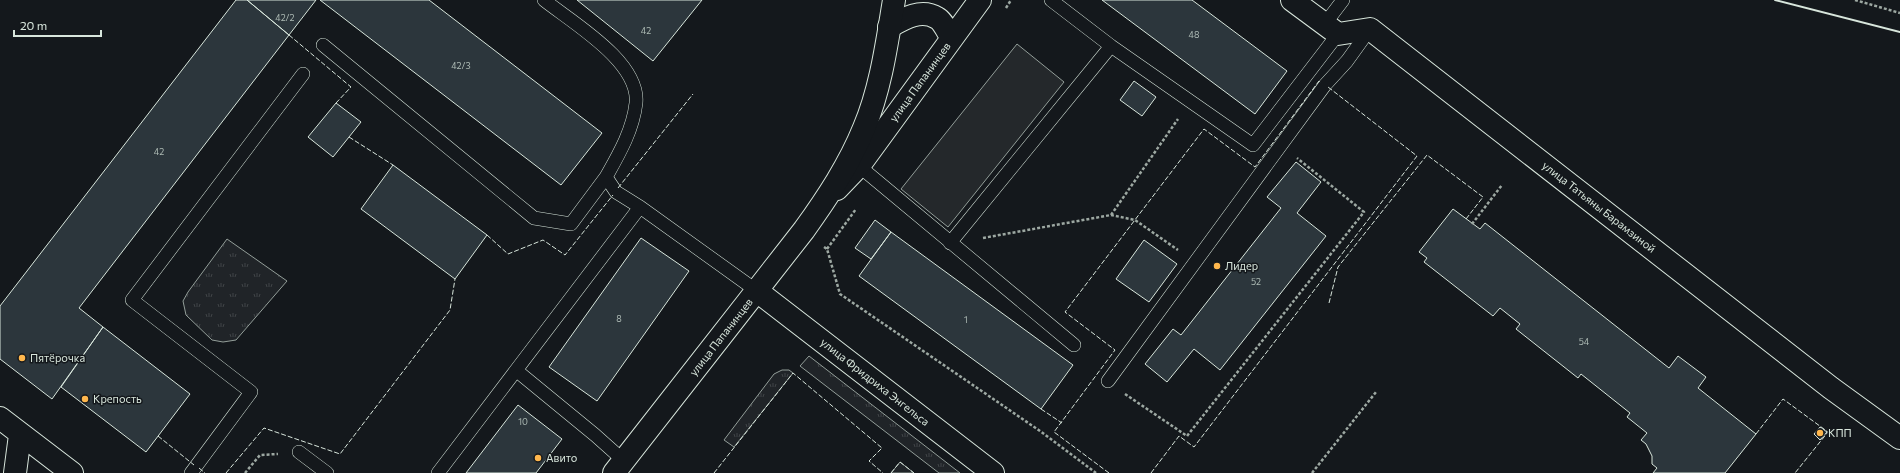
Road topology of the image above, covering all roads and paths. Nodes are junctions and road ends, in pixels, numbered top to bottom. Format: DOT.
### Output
graph roads {
  1 [pos="544,0"];
  2 [pos="894,0"];
  3 [pos="980,0"];
  4 [pos="1052,0"];
  5 [pos="1292,0"];
  6 [pos="1343,0"];
  7 [pos="1855,0"];
  8 [pos="1900,13"];
  9 [pos="889,27"];
  10 [pos="1370,29"];
  11 [pos="1331,30"];
  12 [pos="952,38"];
  13 [pos="323,45"];
  14 [pos="1111,46"];
  15 [pos="303,74"];
  16 [pos="1191,101"];
  17 [pos="1280,146"];
  18 [pos="859,166"];
  19 [pos="606,177"];
  20 [pos="1502,185"];
  21 [pos="826,199"];
  22 [pos="640,207"];
  23 [pos="1111,215"];
  24 [pos="1472,224"];
  25 [pos="950,243"];
  26 [pos="827,249"];
  27 [pos="1195,262"];
  28 [pos="757,291"];
  29 [pos="1074,345"];
  30 [pos="517,371"];
  31 [pos="1108,381"];
  32 [pos="1376,392"];
  33 [pos="0,418"];
  34 [pos="20,435"];
  35 [pos="1900,438"];
  36 [pos="299,452"];
  37 [pos="618,467"];
  38 [pos="15,473"];
  39 [pos="72,473"];
  40 [pos="191,473"];
  41 [pos="245,473"];
  42 [pos="327,473"];
  43 [pos="438,473"];
  44 [pos="993,473"];
  45 [pos="1096,473"];
  46 [pos="1312,473"];
  1 -- 19 [label="lane"];
  2 -- 9 [label="street, улица Папанинцев"];
  3 -- 12 [label="street, улица Папанинцев"];
  4 -- 14 [label="lane"];
  5 -- 11 [label="street"];
  6 -- 11 [label="lane"];
  7 -- 8 [label="path"];
  9 -- 12 [label="street, улица Папанинцев"];
  9 -- 21 [label="street, улица Папанинцев"];
  10 -- 11 [label="street"];
  10 -- 17 [label="lane"];
  10 -- 35 [label="street, улица Татьяны Барамзиной"];
  11 -- 16 [label="lane"];
  12 -- 18 [label="street, улица Папанинцев"];
  13 -- 19 [label="lane"];
  14 -- 16 [label="lane"];
  14 -- 25 [label="lane"];
  15 -- 40 [label="lane"];
  16 -- 23 [label="path"];
  17 -- 27 [label="lane"];
  17 -- 31 [label="path"];
  18 -- 21 [label="street, улица Папанинцев"];
  18 -- 25 [label="lane"];
  19 -- 22 [label="lane"];
  20 -- 24 [label="path"];
  21 -- 28 [label="street, улица Папанинцев"];
  22 -- 28 [label="lane"];
  22 -- 30 [label="lane"];
  23 -- 25 [label="path"];
  23 -- 27 [label="path"];
  25 -- 29 [label="lane"];
  26 -- 45 [label="path"];
  27 -- 31 [label="lane"];
  28 -- 37 [label="street, улица Папанинцев"];
  28 -- 44 [label="street, улица Фридриха Энгельса"];
  30 -- 37 [label="lane"];
  30 -- 43 [label="lane"];
  32 -- 46 [label="path"];
  33 -- 34 [label="street"];
  34 -- 38 [label="street"];
  34 -- 39 [label="street"];
  36 -- 41 [label="path"];
  36 -- 42 [label="lane"];
}
